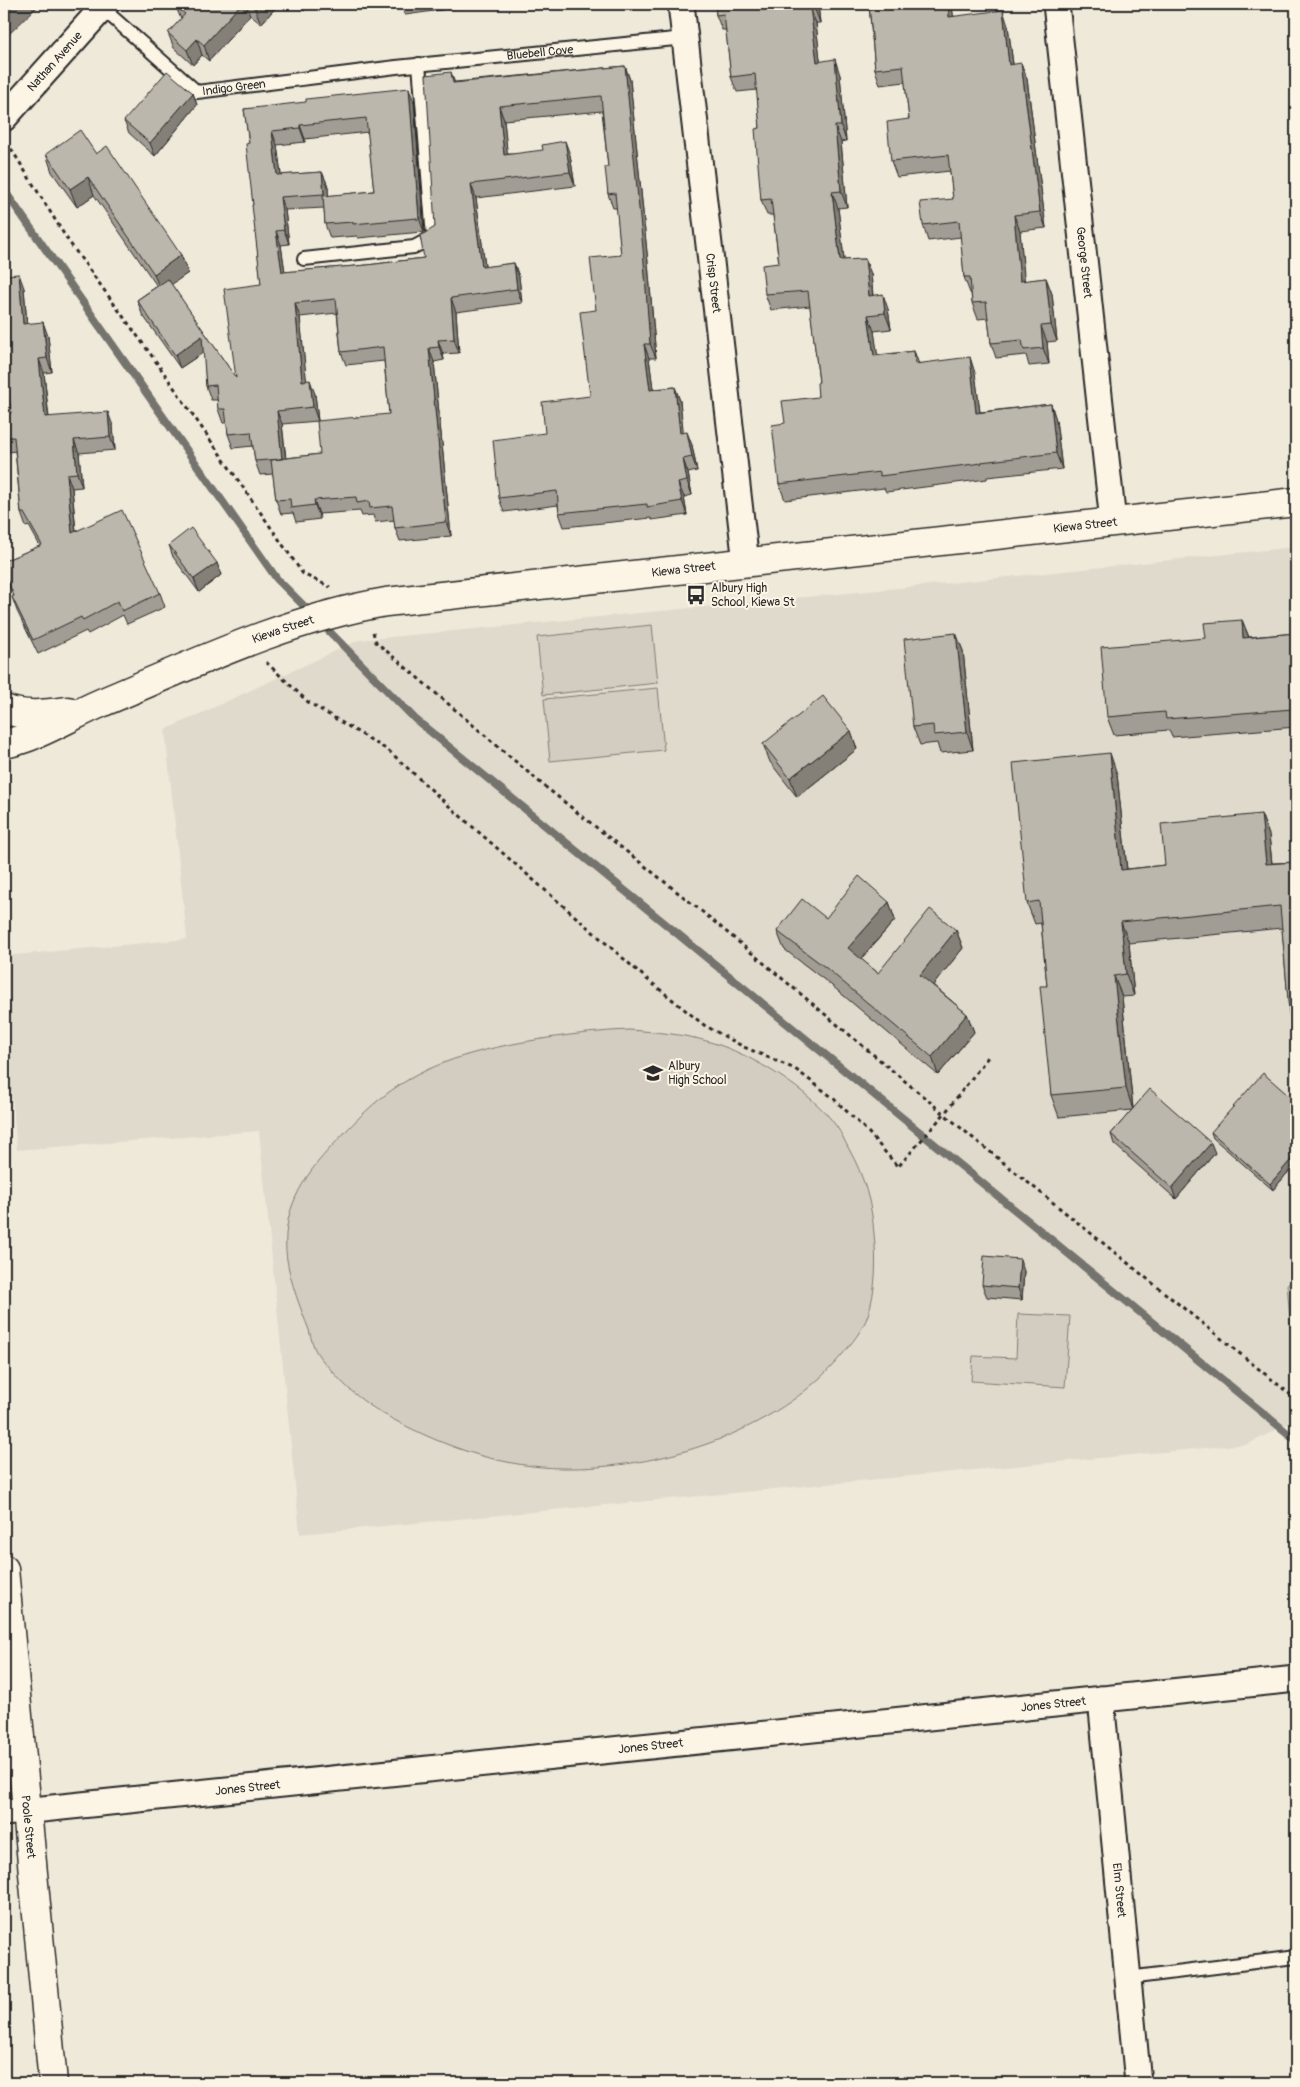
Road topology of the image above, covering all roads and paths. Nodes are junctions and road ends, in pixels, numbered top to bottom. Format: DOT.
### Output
graph roads {
  1 [pos="681,4"];
  2 [pos="1056,4"];
  3 [pos="104,6"];
  4 [pos="685,38"];
  5 [pos="419,64"];
  6 [pos="396,66"];
  7 [pos="5,129"];
  8 [pos="304,259"];
  9 [pos="1296,502"];
  10 [pos="1113,522"];
  11 [pos="746,563"];
  12 [pos="336,601"];
  13 [pos="370,625"];
  14 [pos="248,642"];
  15 [pos="4,709"];
  16 [pos="87,709"];
  17 [pos="4,744"];
  18 [pos="988,1057"];
  19 [pos="945,1113"];
  20 [pos="1296,1400"];
  21 [pos="4,1569"];
  22 [pos="1296,1679"];
  23 [pos="1101,1699"];
  24 [pos="15,1812"];
  25 [pos="1296,1958"];
  26 [pos="1128,1978"];
  27 [pos="54,2083"];
  28 [pos="1138,2083"];
  1 -- 4 [label="street, Crisp Street"];
  2 -- 10 [label="street, George Street"];
  3 -- 6 [label="lane, Indigo Green"];
  3 -- 7 [label="street, Nathan Avenue"];
  4 -- 5 [label="lane, Bluebell Cove"];
  4 -- 11 [label="street, Crisp Street"];
  5 -- 6 [label="lane, Bluebell Cove"];
  5 -- 8 [label="lane"];
  7 -- 12 [label="path"];
  9 -- 10 [label="street, Kiewa Street"];
  10 -- 11 [label="street, Kiewa Street"];
  11 -- 12 [label="street, Kiewa Street"];
  12 -- 14 [label="street, Kiewa Street"];
  13 -- 19 [label="path"];
  14 -- 16 [label="street, Kiewa Street"];
  14 -- 19 [label="path"];
  15 -- 16 [label="street, Kiewa Street"];
  16 -- 17 [label="street, Kiewa Street"];
  18 -- 19 [label="path"];
  19 -- 20 [label="path"];
  21 -- 24 [label="street, Poole Street"];
  22 -- 23 [label="street, Jones Street"];
  23 -- 24 [label="street, Jones Street"];
  23 -- 26 [label="street, Elm Street"];
  24 -- 27 [label="street, Poole Street"];
  25 -- 26 [label="lane"];
  26 -- 28 [label="street, Elm Street"];
}
